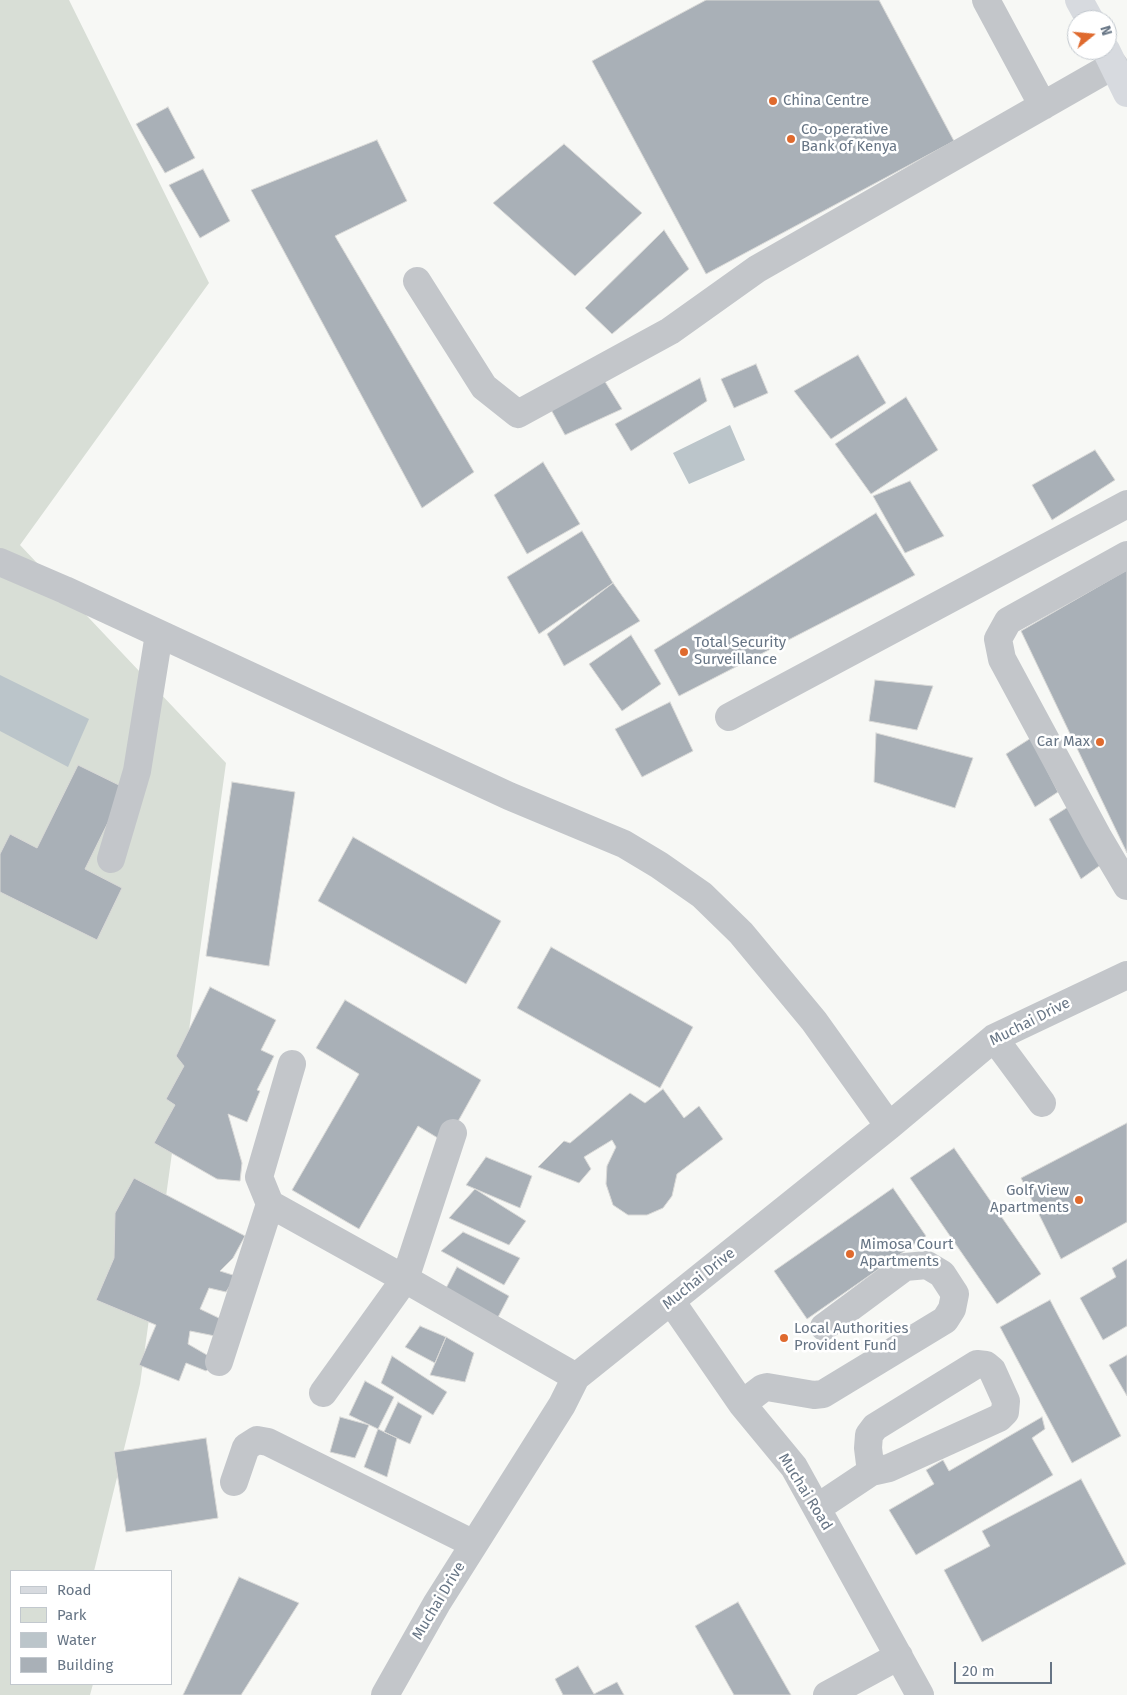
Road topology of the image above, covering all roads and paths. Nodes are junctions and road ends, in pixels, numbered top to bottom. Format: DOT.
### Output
graph roads {
  1 [pos="986,0"];
  2 [pos="1107,60"];
  3 [pos="1111,60"];
  4 [pos="1127,93"];
  5 [pos="1043,106"];
  6 [pos="416,281"];
  7 [pos="1127,504"];
  8 [pos="1127,555"];
  9 [pos="0,562"];
  10 [pos="160,634"];
  11 [pos="729,717"];
  12 [pos="111,859"];
  13 [pos="1127,886"];
  14 [pos="1127,975"];
  15 [pos="994,1038"];
  16 [pos="292,1064"];
  17 [pos="1042,1103"];
  18 [pos="888,1126"];
  19 [pos="453,1133"];
  20 [pos="270,1204"];
  21 [pos="405,1279"];
  22 [pos="671,1301"];
  23 [pos="824,1326"];
  24 [pos="219,1362"];
  25 [pos="576,1377"];
  26 [pos="323,1393"];
  27 [pos="742,1404"];
  28 [pos="870,1472"];
  29 [pos="234,1482"];
  30 [pos="817,1508"];
  31 [pos="474,1544"];
  32 [pos="898,1656"];
  33 [pos="385,1695"];
  34 [pos="828,1695"];
  35 [pos="920,1695"];
  1 -- 5 [label="street"];
  2 -- 5 [label="street"];
  3 -- 4 [label="main road"];
  5 -- 6 [label="street"];
  7 -- 11 [label="street"];
  8 -- 13 [label="street"];
  9 -- 10 [label="street"];
  10 -- 12 [label="street"];
  10 -- 18 [label="street"];
  14 -- 15 [label="street, Muchai Drive"];
  15 -- 17 [label="street"];
  15 -- 18 [label="street, Muchai Drive"];
  16 -- 20 [label="street"];
  18 -- 22 [label="street, Muchai Drive"];
  19 -- 21 [label="street"];
  20 -- 21 [label="street"];
  20 -- 24 [label="street"];
  21 -- 25 [label="street"];
  21 -- 26 [label="street"];
  22 -- 25 [label="street, Muchai Drive"];
  22 -- 27 [label="street, Muchai Road"];
  23 -- 27 [label="street"];
  25 -- 31 [label="street, Muchai Drive"];
  27 -- 30 [label="street, Muchai Road"];
  28 -- 28 [label="street"];
  28 -- 30 [label="street"];
  29 -- 31 [label="street"];
  30 -- 32 [label="street, Muchai Road"];
  31 -- 33 [label="street, Muchai Drive"];
  32 -- 34 [label="street"];
  32 -- 35 [label="street, Muchai Road"];
}
